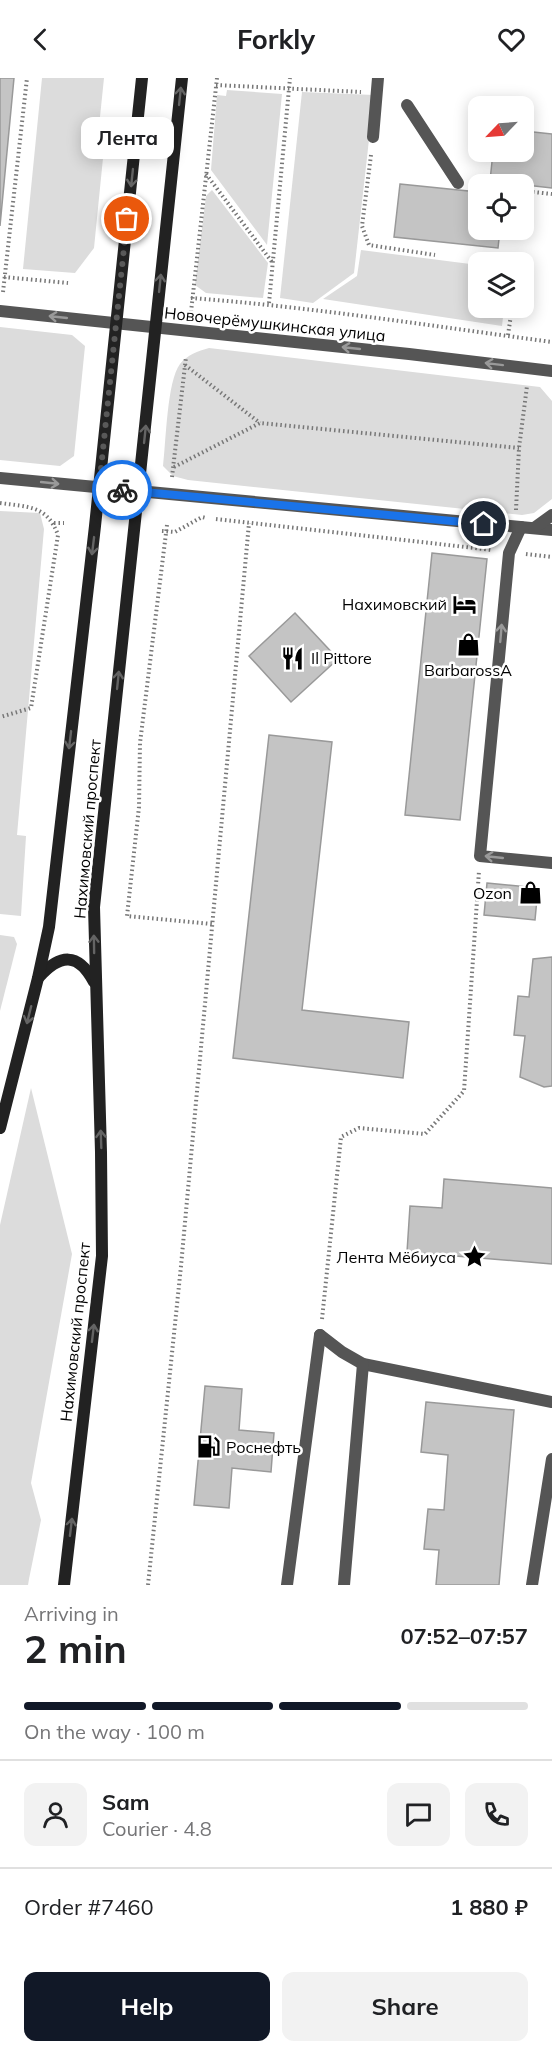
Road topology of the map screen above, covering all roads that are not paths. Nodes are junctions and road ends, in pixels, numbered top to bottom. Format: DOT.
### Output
graph roads {
  1 [pos="142,78"];
  2 [pos="182,78"];
  3 [pos="378,78"];
  4 [pos="407,105"];
  5 [pos="373,137"];
  6 [pos="458,183"];
  7 [pos="0,311"];
  8 [pos="116,324"];
  9 [pos="156,328"];
  10 [pos="550,373"];
  11 [pos="0,478"];
  12 [pos="99,488"];
  13 [pos="138,492"];
  14 [pos="552,515"];
  15 [pos="521,527"];
  16 [pos="534,528"];
  17 [pos="552,530"];
  18 [pos="552,863"];
  19 [pos="38,978"];
  20 [pos="95,983"];
  21 [pos="0,1128"];
  22 [pos="363,1364"];
  23 [pos="552,1402"];
  24 [pos="552,1459"];
  25 [pos="64,1585"];
  26 [pos="287,1585"];
  27 [pos="344,1585"];
  28 [pos="532,1585"];
  1 -- 8 [label="main road, Нахимовский проспект, one-way"];
  9 -- 2 [label="main road, Нахимовский проспект, one-way"];
  3 -- 5 [label="street"];
  4 -- 6 [label="street"];
  8 -- 7 [label="street, Новочерёмушкинская улица, one-way"];
  8 -- 9 [label="street, Новочерёмушкинская улица"];
  8 -- 12 [label="main road, Нахимовский проспект"];
  10 -- 9 [label="street, Новочерёмушкинская улица, one-way"];
  13 -- 9 [label="main road, Нахимовский проспект, one-way"];
  11 -- 12 [label="street, one-way"];
  12 -- 13 [label="street"];
  12 -- 19 [label="main road, Нахимовский проспект, one-way"];
  13 -- 15 [label="street"];
  20 -- 13 [label="main road, Нахимовский проспект, one-way"];
  14 -- 16 [label="street"];
  15 -- 16 [label="street"];
  18 -- 15 [label="street, one-way"];
  16 -- 17 [label="street"];
  19 -- 20 [label="main road"];
  19 -- 21 [label="main road, Нахимовский проспект, one-way"];
  25 -- 20 [label="main road, Нахимовский проспект, one-way"];
  22 -- 23 [label="street"];
  22 -- 26 [label="street"];
  22 -- 27 [label="street"];
  24 -- 28 [label="street"];
}
